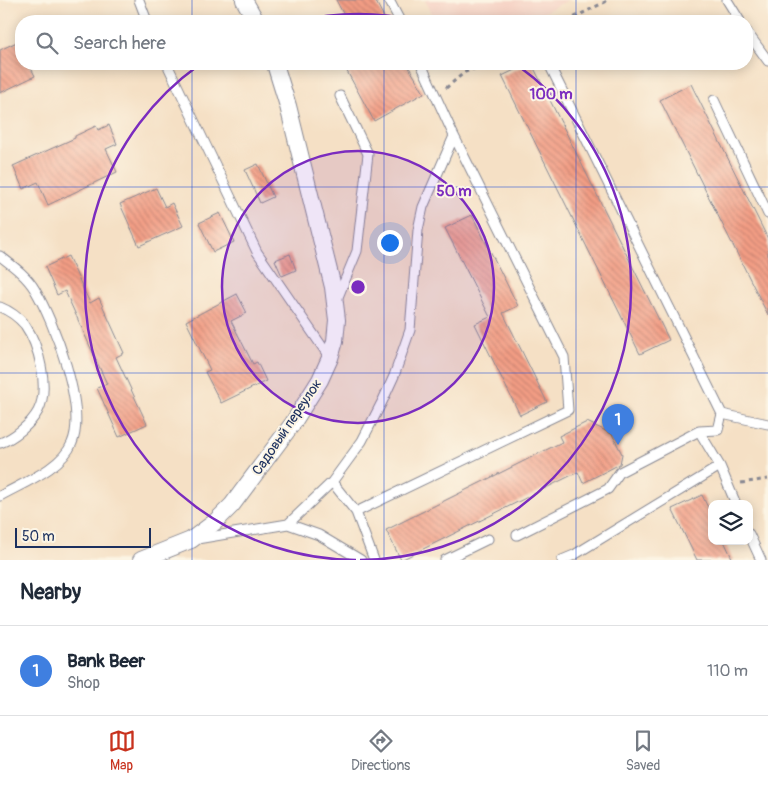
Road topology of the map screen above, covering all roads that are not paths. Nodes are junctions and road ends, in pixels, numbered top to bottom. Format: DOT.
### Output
graph roads {
  1 [pos="139,0"];
  2 [pos="244,0"];
  3 [pos="389,0"];
  4 [pos="727,0"];
  5 [pos="145,15"];
  6 [pos="253,15"];
  7 [pos="397,15"];
  8 [pos="736,15"];
  9 [pos="753,40"];
  10 [pos="768,61"];
  11 [pos="170,70"];
  12 [pos="276,70"];
  13 [pos="424,70"];
  14 [pos="552,70"];
  15 [pos="340,96"];
  16 [pos="714,100"];
  17 [pos="454,136"];
  18 [pos="768,214"];
  19 [pos="0,256"];
  20 [pos="336,302"];
  21 [pos="0,307"];
  22 [pos="330,358"];
  23 [pos="722,414"];
  24 [pos="768,424"];
  25 [pos="699,431"];
  26 [pos="0,443"];
  27 [pos="720,466"];
  28 [pos="332,482"];
  29 [pos="0,496"];
  30 [pos="734,500"];
  31 [pos="356,512"];
  32 [pos="288,524"];
  33 [pos="517,535"];
  34 [pos="488,538"];
  35 [pos="191,540"];
  36 [pos="753,543"];
  37 [pos="575,557"];
  38 [pos="141,560"];
  39 [pos="362,560"];
  40 [pos="374,560"];
  41 [pos="445,560"];
  42 [pos="562,560"];
  43 [pos="761,560"];
  1 -- 5 [label="lane"];
  2 -- 6 [label="street"];
  3 -- 7 [label="lane"];
  4 -- 8 [label="lane"];
  9 -- 10 [label="lane"];
  11 -- 22 [label="lane"];
  12 -- 20 [label="street, Садовый переулок"];
  13 -- 17 [label="lane"];
  14 -- 23 [label="lane"];
  15 -- 20 [label="lane"];
  16 -- 18 [label="lane"];
  17 -- 28 [label="lane"];
  17 -- 31 [label="lane"];
  19 -- 29 [label="lane"];
  20 -- 22 [label="street, Садовый переулок"];
  21 -- 26 [label="lane"];
  22 -- 35 [label="street, Садовый переулок"];
  23 -- 24 [label="lane"];
  23 -- 25 [label="lane"];
  25 -- 27 [label="lane"];
  25 -- 33 [label="lane"];
  27 -- 30 [label="lane"];
  27 -- 37 [label="lane"];
  28 -- 31 [label="lane"];
  28 -- 32 [label="lane"];
  31 -- 40 [label="lane"];
  32 -- 35 [label="lane"];
  32 -- 39 [label="lane"];
  34 -- 41 [label="lane"];
  35 -- 38 [label="street, Садовый переулок"];
  36 -- 43 [label="lane"];
  37 -- 42 [label="lane"];
}
